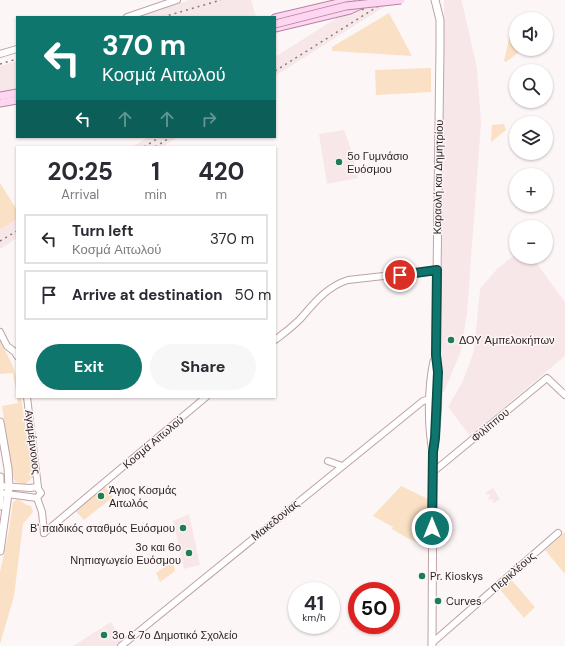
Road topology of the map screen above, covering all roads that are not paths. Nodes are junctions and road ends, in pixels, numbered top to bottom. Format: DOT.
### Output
graph roads {
  1 [pos="177,0"];
  2 [pos="328,0"];
  3 [pos="352,0"];
  4 [pos="369,0"];
  5 [pos="401,0"];
  6 [pos="435,0"];
  7 [pos="160,3"];
  8 [pos="129,16"];
  9 [pos="272,16"];
  10 [pos="276,18"];
  11 [pos="276,24"];
  12 [pos="276,28"];
  13 [pos="16,49"];
  14 [pos="0,54"];
  15 [pos="16,93"];
  16 [pos="0,96"];
  17 [pos="16,100"];
  18 [pos="0,103"];
  19 [pos="437,270"];
  20 [pos="0,332"];
  21 [pos="276,339"];
  22 [pos="16,354"];
  23 [pos="565,395"];
  24 [pos="27,398"];
  25 [pos="205,398"];
  26 [pos="435,398"];
  27 [pos="436,416"];
  28 [pos="0,422"];
  29 [pos="430,422"];
  30 [pos="433,452"];
  31 [pos="328,461"];
  32 [pos="342,466"];
  33 [pos="433,472"];
  34 [pos="0,477"];
  35 [pos="38,487"];
  36 [pos="30,488"];
  37 [pos="3,490"];
  38 [pos="30,496"];
  39 [pos="37,498"];
  40 [pos="0,505"];
  41 [pos="558,533"];
  42 [pos="0,551"];
  43 [pos="432,644"];
  44 [pos="121,646"];
  1 -- 7 [label="street"];
  2 -- 9 [label="main road"];
  3 -- 10 [label="main road"];
  4 -- 12 [label="main road"];
  5 -- 11 [label="main road, bridge"];
  6 -- 19 [label="main road, Καραολή και Δημητρίου"];
  7 -- 8 [label="street"];
  13 -- 14 [label="street"];
  15 -- 16 [label="main road"];
  17 -- 18 [label="main road"];
  19 -- 21 [label="street"];
  19 -- 26 [label="main road, Καραολή και Δημητρίου"];
  20 -- 22 [label="street"];
  23 -- 33 [label="street, Φιλίππου"];
  24 -- 35 [label="street, Αγαμέμνονος"];
  25 -- 39 [label="street, Κοσμά Αιτωλού"];
  26 -- 27 [label="main road, Καραολή και Δημητρίου"];
  26 -- 29 [label="main road, Καραολή και Δημητρίου"];
  26 -- 32 [label="street, Μακεδονίας"];
  27 -- 29 [label="street"];
  27 -- 30 [label="main road, Καραολή και Δημητρίου"];
  28 -- 37 [label="main road"];
  29 -- 30 [label="main road, Καραολή και Δημητρίου"];
  30 -- 33 [label="main road, Καραολή και Δημητρίου"];
  31 -- 32 [label="street"];
  32 -- 44 [label="street, Μακεδονίας"];
  33 -- 43 [label="main road, Καραολή και Δημητρίου"];
  34 -- 37 [label="main road"];
  35 -- 36 [label="street"];
  35 -- 39 [label="street"];
  36 -- 37 [label="street"];
  36 -- 38 [label="street"];
  37 -- 38 [label="street"];
  37 -- 40 [label="main road"];
  37 -- 42 [label="main road"];
  38 -- 39 [label="street"];
  41 -- 43 [label="street, Περικλέους"];
}
